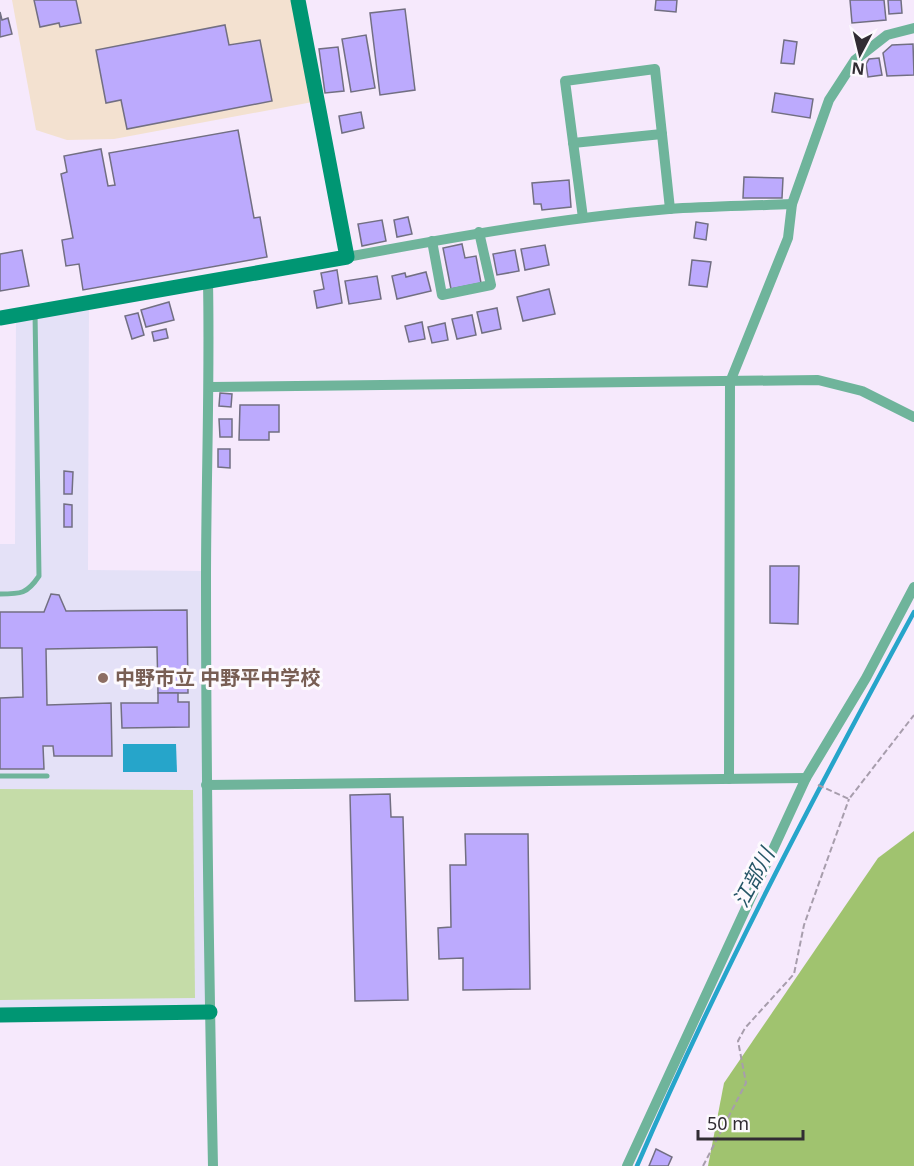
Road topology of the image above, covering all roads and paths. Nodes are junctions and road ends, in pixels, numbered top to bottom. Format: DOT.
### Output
graph roads {
  1 [pos="298,0"];
  2 [pos="914,28"];
  3 [pos="662,134"];
  4 [pos="573,143"];
  5 [pos="792,204"];
  6 [pos="670,209"];
  7 [pos="583,218"];
  8 [pos="479,232"];
  9 [pos="432,241"];
  10 [pos="347,257"];
  11 [pos="208,282"];
  12 [pos="35,312"];
  13 [pos="0,318"];
  14 [pos="730,382"];
  15 [pos="211,387"];
  16 [pos="914,417"];
  17 [pos="914,587"];
  18 [pos="0,594"];
  19 [pos="914,715"];
  20 [pos="0,776"];
  21 [pos="47,776"];
  22 [pos="805,778"];
  23 [pos="729,779"];
  24 [pos="206,785"];
  25 [pos="849,799"];
  26 [pos="210,1012"];
  27 [pos="0,1015"];
  28 [pos="213,1166"];
  29 [pos="627,1166"];
  30 [pos="703,1166"];
  1 -- 10 [label="street"];
  2 -- 5 [label="street"];
  3 -- 4 [label="street"];
  3 -- 4 [label="street"];
  3 -- 6 [label="street"];
  4 -- 7 [label="street"];
  5 -- 6 [label="street"];
  5 -- 14 [label="street"];
  6 -- 7 [label="street"];
  7 -- 8 [label="street"];
  8 -- 9 [label="street"];
  8 -- 9 [label="street"];
  9 -- 10 [label="street"];
  10 -- 11 [label="street"];
  11 -- 12 [label="street"];
  11 -- 15 [label="street"];
  12 -- 13 [label="street"];
  12 -- 18 [label="lane"];
  14 -- 15 [label="street"];
  14 -- 16 [label="street"];
  14 -- 23 [label="street"];
  15 -- 24 [label="street"];
  17 -- 22 [label="street"];
  19 -- 25 [label="path"];
  20 -- 21 [label="lane"];
  22 -- 23 [label="street"];
  22 -- 25 [label="path"];
  22 -- 29 [label="street"];
  23 -- 24 [label="street"];
  24 -- 26 [label="street"];
  25 -- 30 [label="path"];
  26 -- 27 [label="street"];
  26 -- 28 [label="street"];
}
